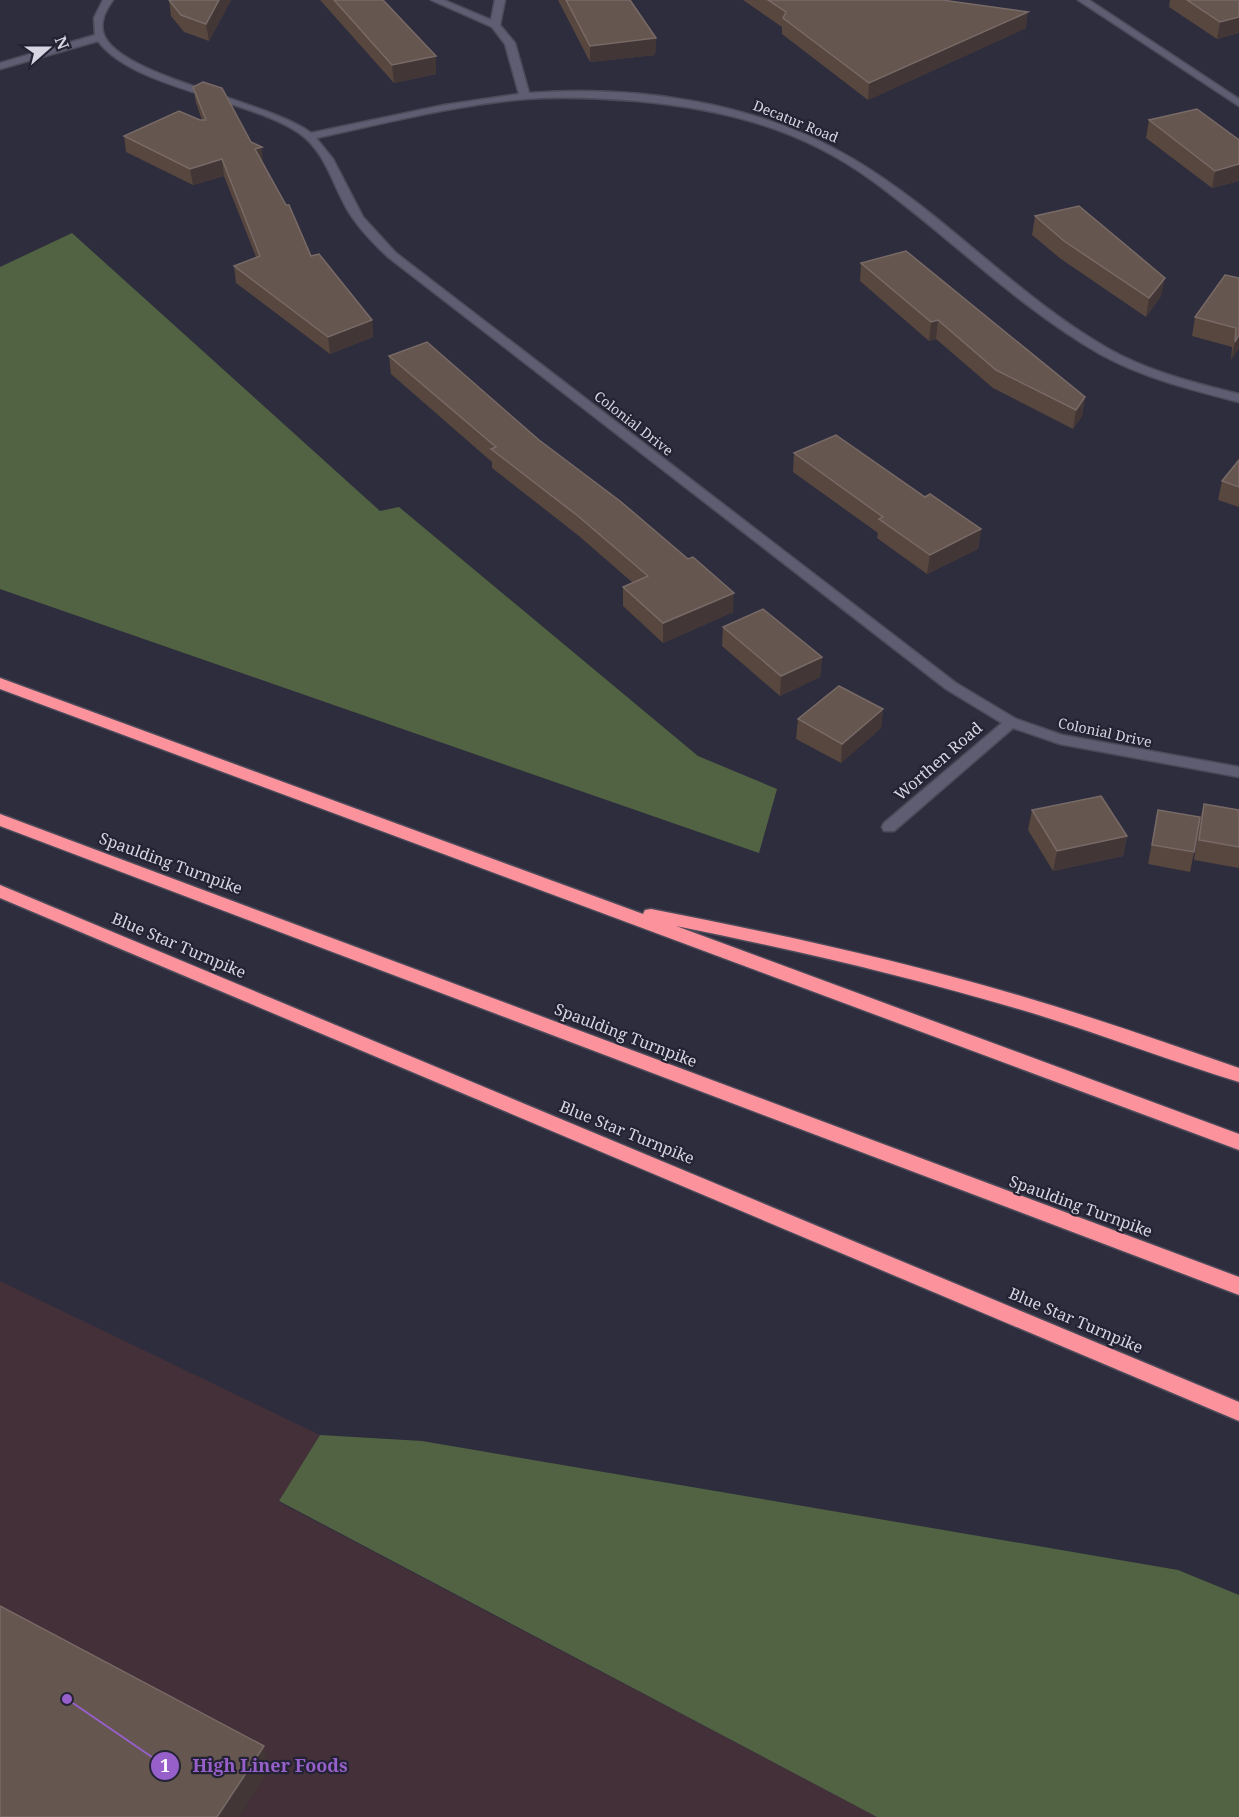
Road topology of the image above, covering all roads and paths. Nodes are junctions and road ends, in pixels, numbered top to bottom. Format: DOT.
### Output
graph roads {
  1 [pos="108,0"];
  2 [pos="436,0"];
  3 [pos="500,0"];
  4 [pos="1083,0"];
  5 [pos="495,25"];
  6 [pos="100,37"];
  7 [pos="0,66"];
  8 [pos="525,96"];
  9 [pos="1239,103"];
  10 [pos="309,136"];
  11 [pos="1239,398"];
  12 [pos="0,682"];
  13 [pos="1011,722"];
  14 [pos="1239,772"];
  15 [pos="0,820"];
  16 [pos="889,827"];
  17 [pos="0,891"];
  18 [pos="601,906"];
  19 [pos="1239,1076"];
  20 [pos="1239,1142"];
  21 [pos="1239,1286"];
  22 [pos="1239,1412"];
  1 -- 6 [label="street"];
  2 -- 5 [label="street"];
  3 -- 5 [label="street"];
  4 -- 9 [label="street"];
  5 -- 8 [label="street"];
  6 -- 7 [label="street"];
  6 -- 10 [label="street, Colonial Drive"];
  8 -- 10 [label="street, Decatur Road"];
  8 -- 11 [label="street, Decatur Road"];
  10 -- 13 [label="street, Colonial Drive"];
  12 -- 18 [label="highway"];
  13 -- 14 [label="street, Colonial Drive"];
  13 -- 16 [label="street, Worthen Road"];
  15 -- 21 [label="highway, Spaulding Turnpike"];
  17 -- 22 [label="highway, Blue Star Turnpike"];
  18 -- 19 [label="highway"];
  18 -- 20 [label="highway"];
}
